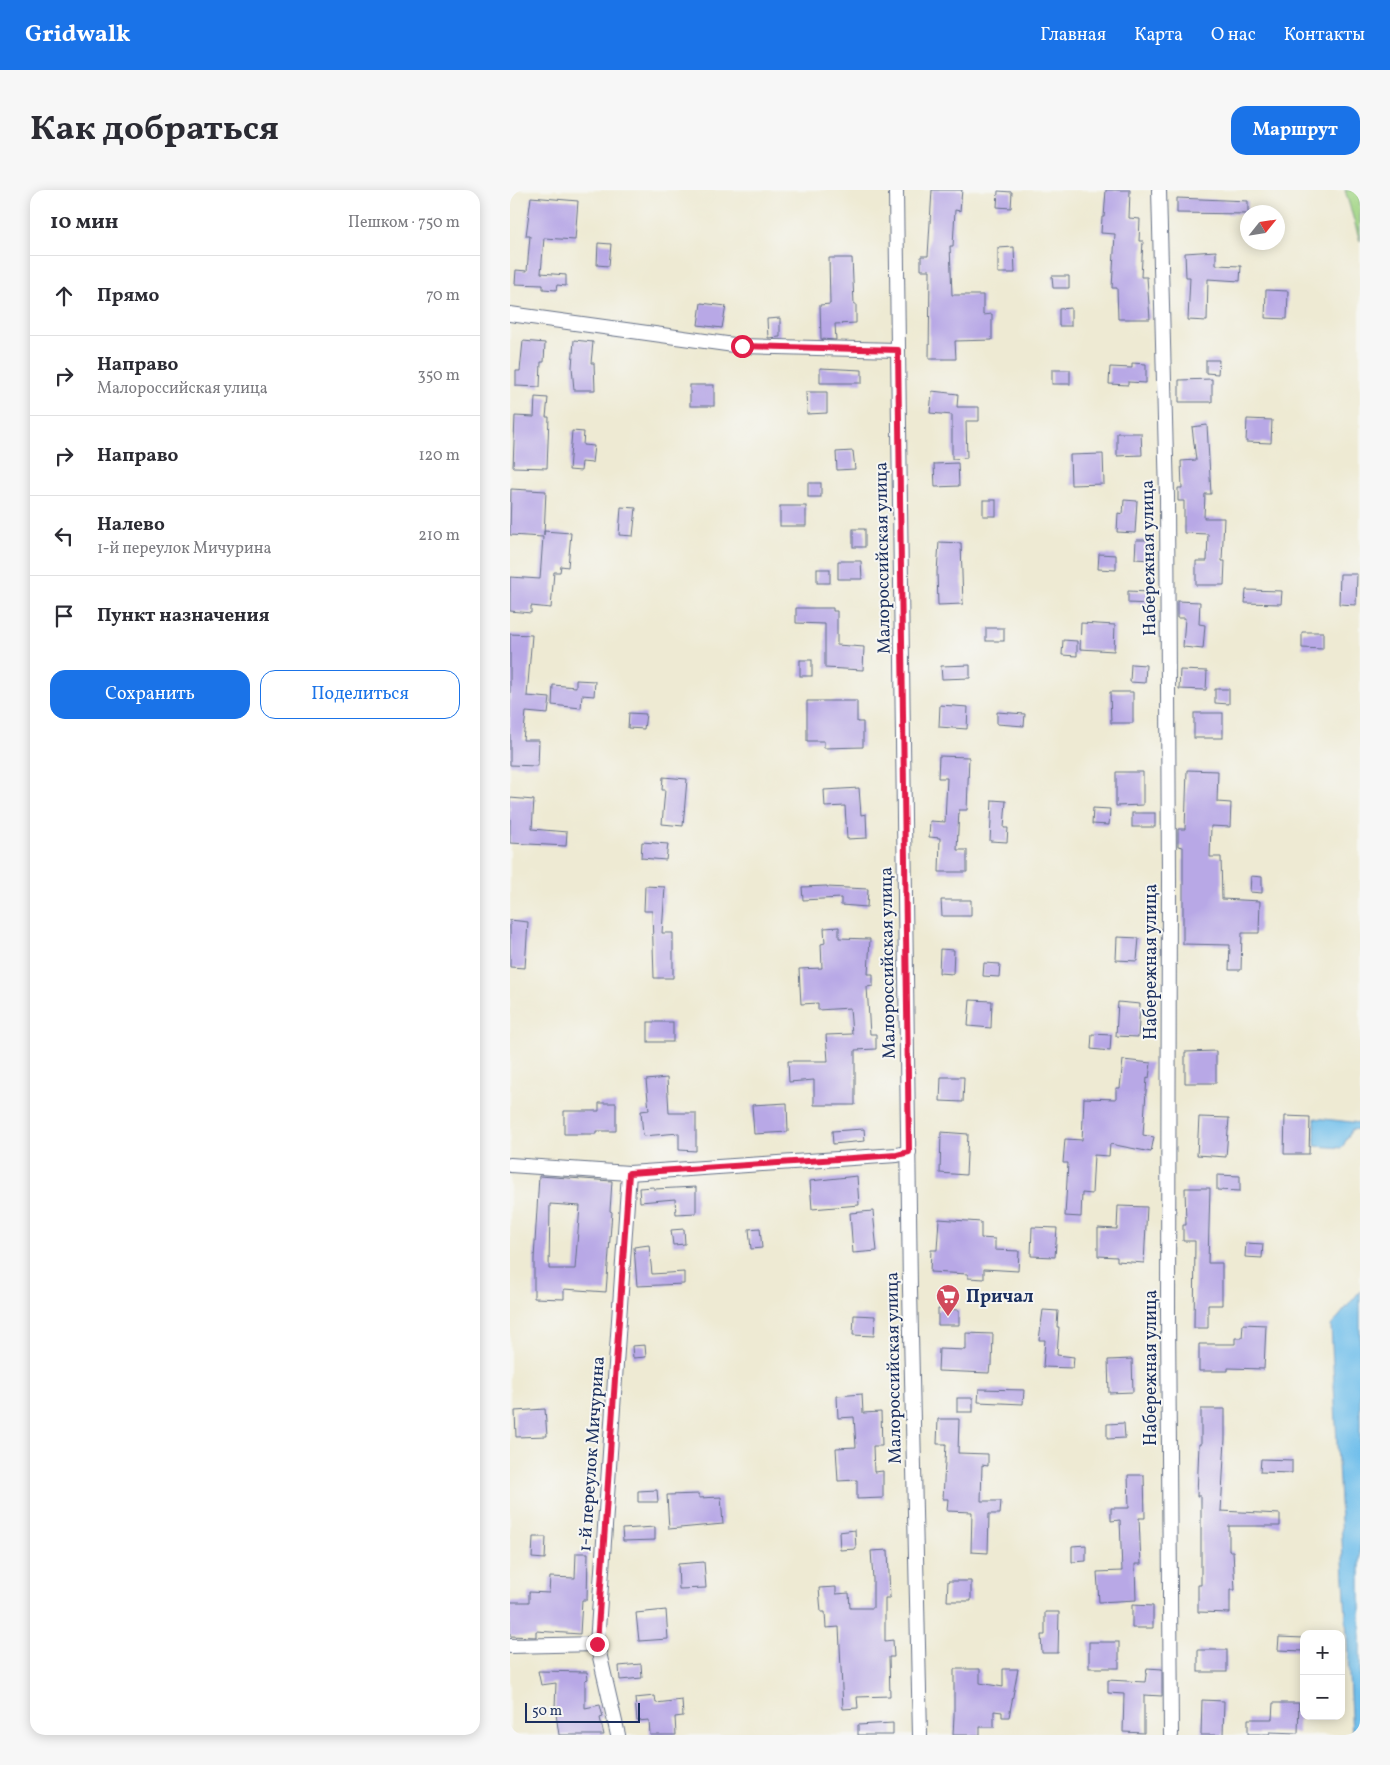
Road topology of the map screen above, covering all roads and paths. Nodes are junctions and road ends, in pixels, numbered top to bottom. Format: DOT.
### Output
graph roads {
  1 [pos="896,190"];
  2 [pos="1159,190"];
  3 [pos="510,314"];
  4 [pos="898,350"];
  5 [pos="909,1152"];
  6 [pos="510,1165"];
  7 [pos="629,1173"];
  8 [pos="597,1644"];
  9 [pos="510,1646"];
  10 [pos="618,1735"];
  11 [pos="920,1735"];
  12 [pos="1171,1735"];
  1 -- 4 [label="street, Малороссийская улица"];
  2 -- 12 [label="street, Набережная улица"];
  3 -- 4 [label="street"];
  4 -- 5 [label="street, Малороссийская улица"];
  5 -- 7 [label="street"];
  5 -- 11 [label="street, Малороссийская улица"];
  6 -- 7 [label="street"];
  7 -- 8 [label="street, 1-й переулок Мичурина"];
  8 -- 9 [label="street"];
  8 -- 10 [label="street, 1-й переулок Мичурина"];
}
